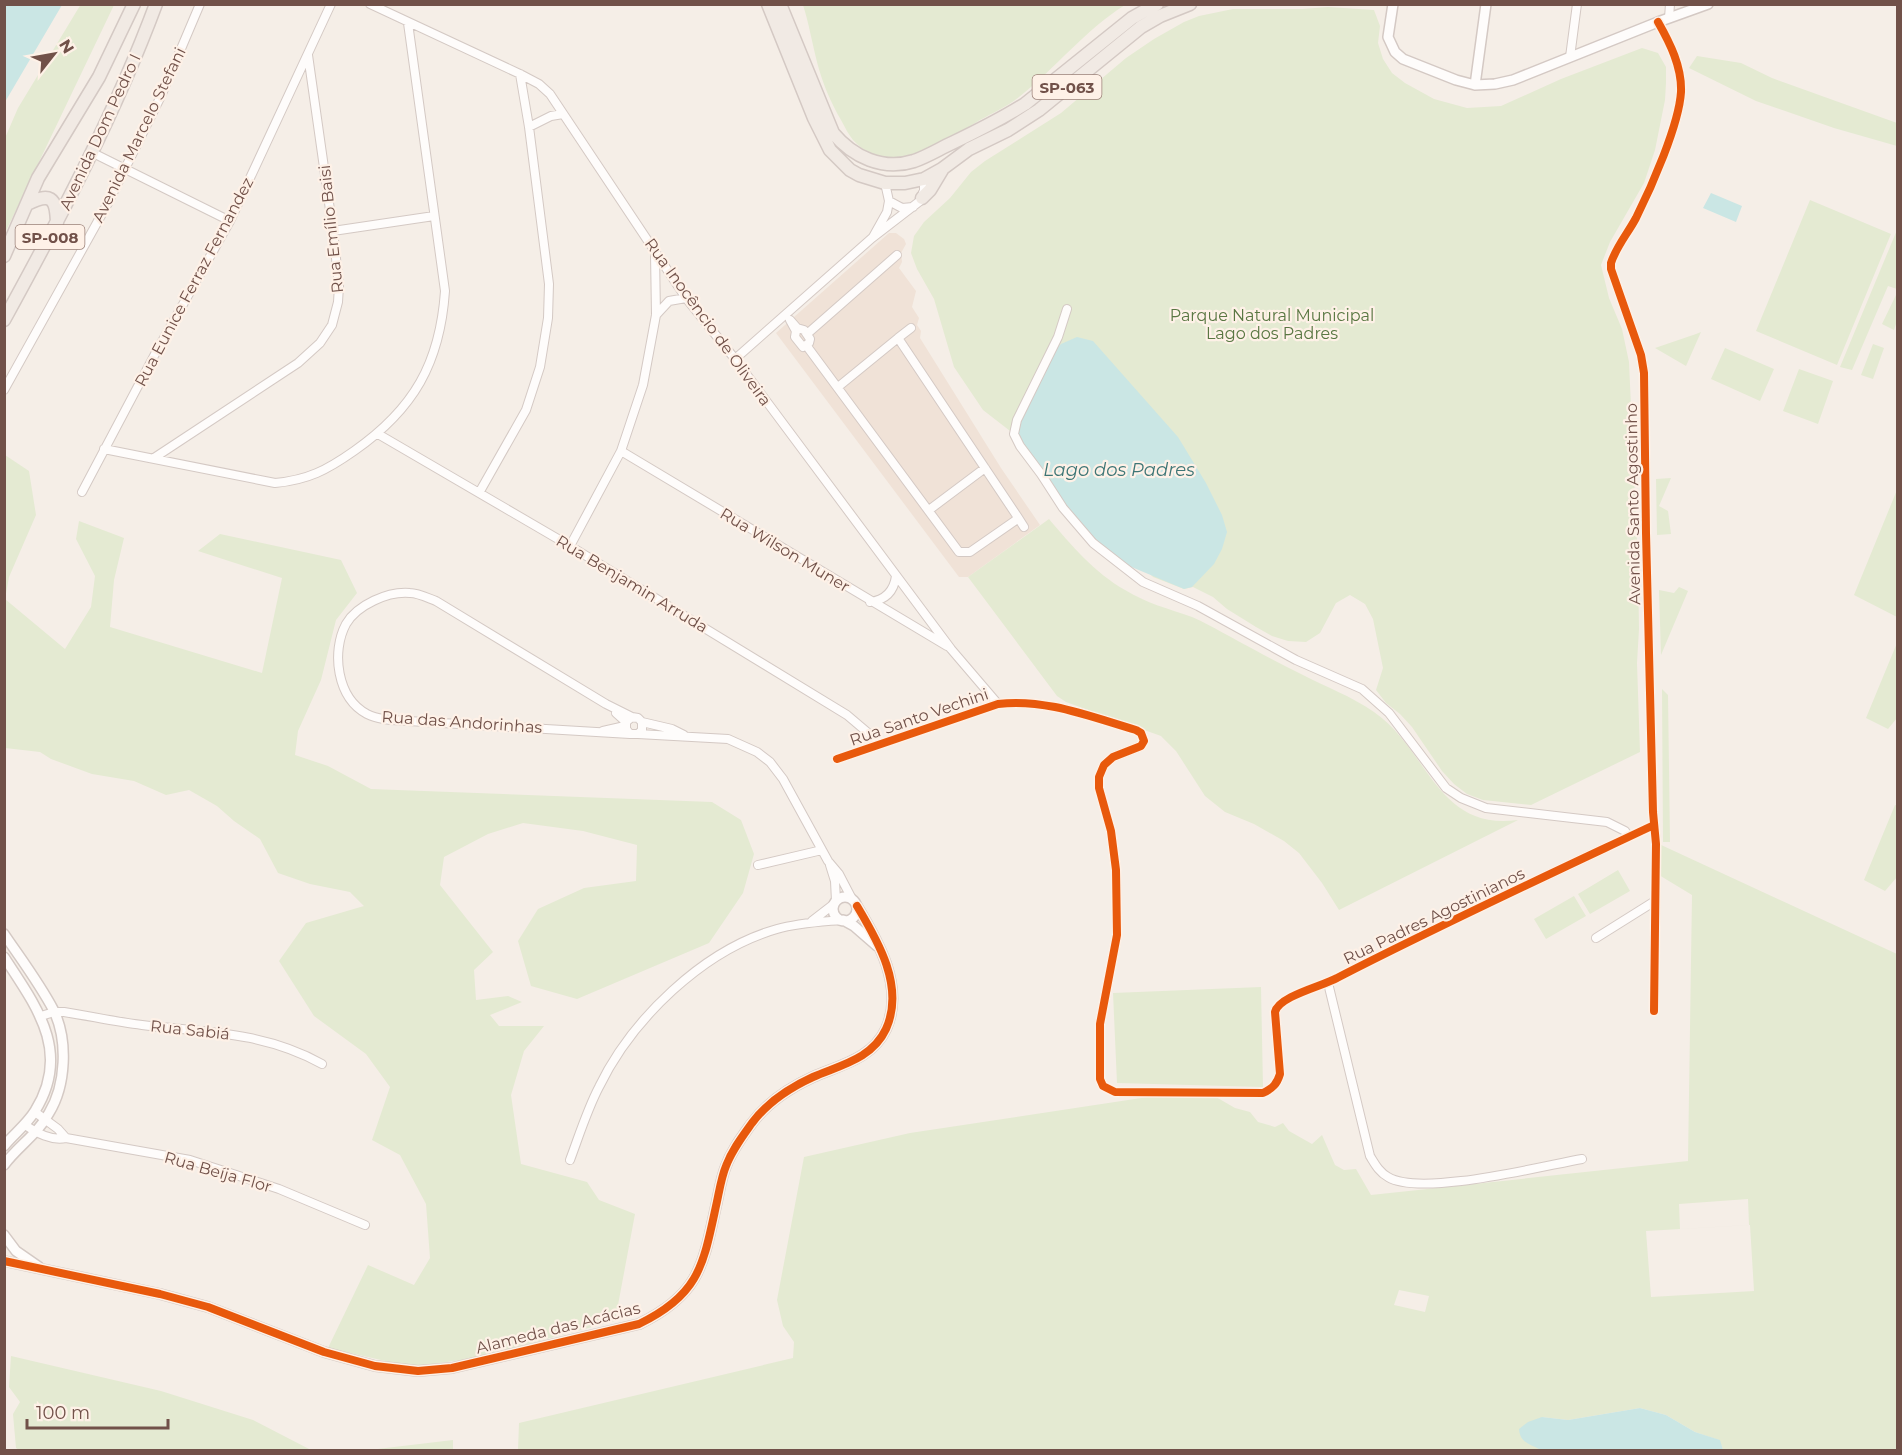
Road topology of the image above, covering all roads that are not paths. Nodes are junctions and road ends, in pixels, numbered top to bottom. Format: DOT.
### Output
graph roads {
  1 [pos="134,4"];
  2 [pos="156,4"];
  3 [pos="201,4"];
  4 [pos="331,4"];
  5 [pos="370,4"];
  6 [pos="768,4"];
  7 [pos="780,4"];
  8 [pos="1157,4"];
  9 [pos="1190,4"];
  10 [pos="1393,4"];
  11 [pos="1486,4"];
  12 [pos="1577,4"];
  13 [pos="1670,4"];
  14 [pos="1708,4"];
  15 [pos="1669,18"];
  16 [pos="408,22"];
  17 [pos="1658,22"];
  18 [pos="308,53"];
  19 [pos="1570,57"];
  20 [pos="519,74"];
  21 [pos="1475,85"];
  22 [pos="563,114"];
  23 [pos="529,127"];
  24 [pos="91,152"];
  25 [pos="912,162"];
  26 [pos="895,164"];
  27 [pos="125,169"];
  28 [pos="942,169"];
  29 [pos="924,179"];
  30 [pos="885,183"];
  31 [pos="889,201"];
  32 [pos="918,202"];
  33 [pos="27,204"];
  34 [pos="434,216"];
  35 [pos="230,221"];
  36 [pos="57,224"];
  37 [pos="333,231"];
  38 [pos="872,238"];
  39 [pos="655,253"];
  40 [pos="897,255"];
  41 [pos="4,256"];
  42 [pos="686,298"];
  43 [pos="1067,309"];
  44 [pos="656,315"];
  45 [pos="788,317"];
  46 [pos="4,320"];
  47 [pos="911,328"];
  48 [pos="807,334"];
  49 [pos="898,338"];
  50 [pos="806,345"];
  51 [pos="735,358"];
  52 [pos="838,387"];
  53 [pos="4,390"];
  54 [pos="378,434"];
  55 [pos="104,449"];
  56 [pos="621,451"];
  57 [pos="154,458"];
  58 [pos="985,468"];
  59 [pos="82,492"];
  60 [pos="479,493"];
  61 [pos="929,510"];
  62 [pos="1017,516"];
  63 [pos="1024,527"];
  64 [pos="570,546"];
  65 [pos="896,576"];
  66 [pos="870,602"];
  67 [pos="951,649"];
  68 [pos="998,704"];
  69 [pos="628,722"];
  70 [pos="642,722"];
  71 [pos="598,732"];
  72 [pos="634,734"];
  73 [pos="685,736"];
  74 [pos="880,743"];
  75 [pos="837,759"];
  76 [pos="1654,825"];
  77 [pos="1629,837"];
  78 [pos="822,850"];
  79 [pos="828,861"];
  80 [pos="758,865"];
  81 [pos="1654,901"];
  82 [pos="854,902"];
  83 [pos="835,903"];
  84 [pos="842,920"];
  85 [pos="812,921"];
  86 [pos="4,934"];
  87 [pos="1596,938"];
  88 [pos="879,948"];
  89 [pos="4,957"];
  90 [pos="1329,983"];
  91 [pos="1654,1011"];
  92 [pos="54,1012"];
  93 [pos="41,1016"];
  94 [pos="1279,1061"];
  95 [pos="322,1064"];
  96 [pos="35,1112"];
  97 [pos="46,1119"];
  98 [pos="25,1125"];
  99 [pos="36,1132"];
  100 [pos="66,1138"];
  101 [pos="4,1146"];
  102 [pos="1582,1159"];
  103 [pos="570,1160"];
  104 [pos="4,1165"];
  105 [pos="365,1225"];
  106 [pos="4,1235"];
  107 [pos="16,1251"];
  108 [pos="6,1261"];
  109 [pos="43,1270"];
  1 -- 33 [label="main road, Avenida Dom Pedro I / SP-008"];
  2 -- 24 [label="main road, Avenida Dom Pedro I / SP-008"];
  3 -- 27 [label="street, Avenida Marcelo Stefani"];
  4 -- 18 [label="street, Rua Eunice Ferraz Fernandez"];
  5 -- 16 [label="street, Rua Inocêncio de Oliveira"];
  6 -- 30 [label="main road, SP-063"];
  7 -- 26 [label="main road, SP-063"];
  8 -- 25 [label="main road, SP-063"];
  9 -- 28 [label="main road, SP-063"];
  10 -- 21 [label="street"];
  11 -- 21 [label="street"];
  12 -- 19 [label="street"];
  13 -- 15 [label="street"];
  14 -- 15 [label="street"];
  15 -- 17 [label="street"];
  16 -- 20 [label="street, Rua Inocêncio de Oliveira"];
  16 -- 34 [label="street"];
  17 -- 19 [label="street"];
  17 -- 76 [label="street, Avenida Santo Agostinho"];
  18 -- 35 [label="street, Rua Eunice Ferraz Fernandez"];
  18 -- 37 [label="street, Rua Emílio Baisi"];
  19 -- 21 [label="street"];
  20 -- 22 [label="street, Rua Inocêncio de Oliveira"];
  20 -- 23 [label="street"];
  22 -- 23 [label="street"];
  22 -- 39 [label="street, Rua Inocêncio de Oliveira"];
  23 -- 60 [label="street"];
  24 -- 27 [label="street"];
  24 -- 36 [label="main road, Avenida Dom Pedro I / SP-008"];
  25 -- 26 [label="main road, SP-063"];
  25 -- 29 [label="main road"];
  26 -- 30 [label="main road"];
  27 -- 35 [label="street"];
  27 -- 53 [label="street, Avenida Marcelo Stefani"];
  28 -- 29 [label="main road, SP-063"];
  28 -- 32 [label="main road"];
  29 -- 30 [label="main road, SP-063"];
  29 -- 32 [label="street"];
  30 -- 31 [label="street"];
  31 -- 32 [label="street"];
  31 -- 38 [label="street"];
  32 -- 38 [label="street"];
  33 -- 36 [label="main road"];
  33 -- 41 [label="main road, Avenida Dom Pedro I / SP-008"];
  34 -- 37 [label="street"];
  34 -- 54 [label="street"];
  35 -- 55 [label="street, Rua Eunice Ferraz Fernandez"];
  36 -- 46 [label="main road, Avenida Dom Pedro I / SP-008"];
  37 -- 57 [label="street, Rua Emílio Baisi"];
  38 -- 45 [label="street"];
  39 -- 42 [label="street, Rua Inocêncio de Oliveira"];
  39 -- 44 [label="street"];
  40 -- 48 [label="street"];
  42 -- 44 [label="street"];
  42 -- 51 [label="street, Rua Inocêncio de Oliveira"];
  43 -- 77 [label="street"];
  44 -- 56 [label="street"];
  45 -- 48 [label="street"];
  45 -- 50 [label="street"];
  45 -- 51 [label="street"];
  47 -- 49 [label="street"];
  48 -- 50 [label="street"];
  49 -- 52 [label="street"];
  49 -- 58 [label="street"];
  50 -- 52 [label="street"];
  51 -- 65 [label="street, Rua Inocêncio de Oliveira"];
  52 -- 61 [label="street"];
  54 -- 57 [label="street"];
  54 -- 60 [label="street, Rua Benjamin Arruda"];
  55 -- 57 [label="street"];
  55 -- 59 [label="street, Rua Eunice Ferraz Fernandez"];
  56 -- 64 [label="street"];
  56 -- 66 [label="street, Rua Wilson Muner"];
  58 -- 61 [label="street"];
  58 -- 62 [label="street"];
  60 -- 64 [label="street, Rua Benjamin Arruda"];
  61 -- 62 [label="street"];
  62 -- 63 [label="street"];
  64 -- 74 [label="street, Rua Benjamin Arruda"];
  65 -- 66 [label="street"];
  65 -- 67 [label="street, Rua Inocêncio de Oliveira"];
  66 -- 67 [label="street, Rua Wilson Muner"];
  67 -- 68 [label="street, Rua Inocêncio de Oliveira"];
  68 -- 74 [label="street, Rua Santo Vechini"];
  68 -- 94 [label="street, Rua Santo Vechini"];
  69 -- 70 [label="street, Rua das Andorinhas"];
  69 -- 71 [label="street, Rua das Andorinhas"];
  69 -- 71 [label="street, Rua das Andorinhas"];
  69 -- 72 [label="street"];
  70 -- 72 [label="street"];
  70 -- 73 [label="street, Rua das Andorinhas"];
  71 -- 72 [label="street, Rua das Andorinhas"];
  72 -- 73 [label="street, Rua das Andorinhas"];
  73 -- 78 [label="street, Rua das Andorinhas"];
  74 -- 75 [label="street, Rua Santo Vechini"];
  76 -- 77 [label="street, Rua Padres Agostinianos"];
  76 -- 81 [label="street, Avenida Santo Agostinho"];
  77 -- 90 [label="street, Rua Padres Agostinianos"];
  78 -- 79 [label="street, Rua das Andorinhas"];
  78 -- 80 [label="street"];
  79 -- 82 [label="street, Rua das Andorinhas"];
  79 -- 83 [label="street, Rua das Andorinhas"];
  81 -- 87 [label="street"];
  81 -- 91 [label="street, Avenida Santo Agostinho"];
  82 -- 83 [label="street"];
  82 -- 84 [label="street"];
  82 -- 88 [label="street, Alameda das Acácias"];
  83 -- 84 [label="street"];
  83 -- 85 [label="street"];
  84 -- 85 [label="street"];
  84 -- 88 [label="street"];
  85 -- 103 [label="street"];
  86 -- 92 [label="street"];
  88 -- 109 [label="street, Alameda das Acácias"];
  89 -- 93 [label="street"];
  90 -- 94 [label="street, Rua Padres Agostinianos"];
  90 -- 102 [label="street"];
  92 -- 93 [label="street"];
  92 -- 95 [label="street, Rua Sabiá"];
  92 -- 97 [label="street"];
  93 -- 96 [label="street"];
  96 -- 97 [label="street"];
  96 -- 98 [label="street"];
  97 -- 99 [label="street"];
  97 -- 100 [label="street"];
  98 -- 99 [label="street"];
  98 -- 101 [label="street"];
  99 -- 100 [label="street, Rua Beíja Flor"];
  99 -- 104 [label="street"];
  100 -- 105 [label="street, Rua Beíja Flor"];
  106 -- 107 [label="street, Alameda das Acácias"];
  107 -- 108 [label="street"];
  107 -- 109 [label="street, Alameda das Acácias"];
  108 -- 109 [label="street, Alameda das Acácias"];
}
